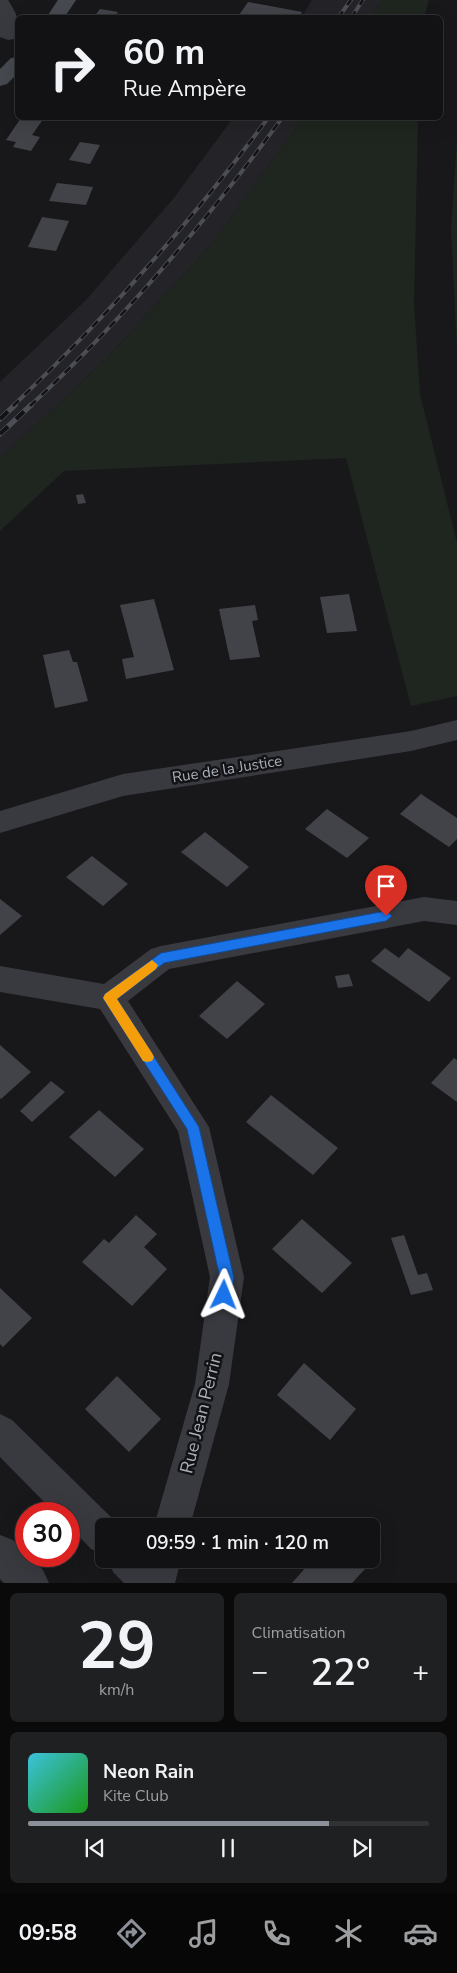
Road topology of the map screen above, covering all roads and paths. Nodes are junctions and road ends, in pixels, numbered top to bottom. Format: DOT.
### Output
graph roads {
  1 [pos="67,0"];
  2 [pos="0,2"];
  3 [pos="57,15"];
  4 [pos="9,35"];
  5 [pos="15,65"];
  6 [pos="0,80"];
  7 [pos="457,730"];
  8 [pos="0,822"];
  9 [pos="457,913"];
  10 [pos="0,979"];
  11 [pos="109,998"];
  12 [pos="0,1432"];
  13 [pos="174,1518"];
  14 [pos="95,1527"];
  15 [pos="0,1552"];
  16 [pos="135,1568"];
  17 [pos="160,1568"];
  18 [pos="30,1583"];
  19 [pos="150,1583"];
  20 [pos="156,1583"];
  1 -- 3 [label="main road"];
  2 -- 4 [label="street"];
  5 -- 6 [label="main road"];
  7 -- 8 [label="street, Rue de la Justice"];
  9 -- 11 [label="street"];
  10 -- 11 [label="street"];
  11 -- 13 [label="street, Rue Jean Perrin"];
  12 -- 14 [label="street"];
  15 -- 18 [label="street"];
  16 -- 19 [label="street"];
  17 -- 20 [label="street"];
}
